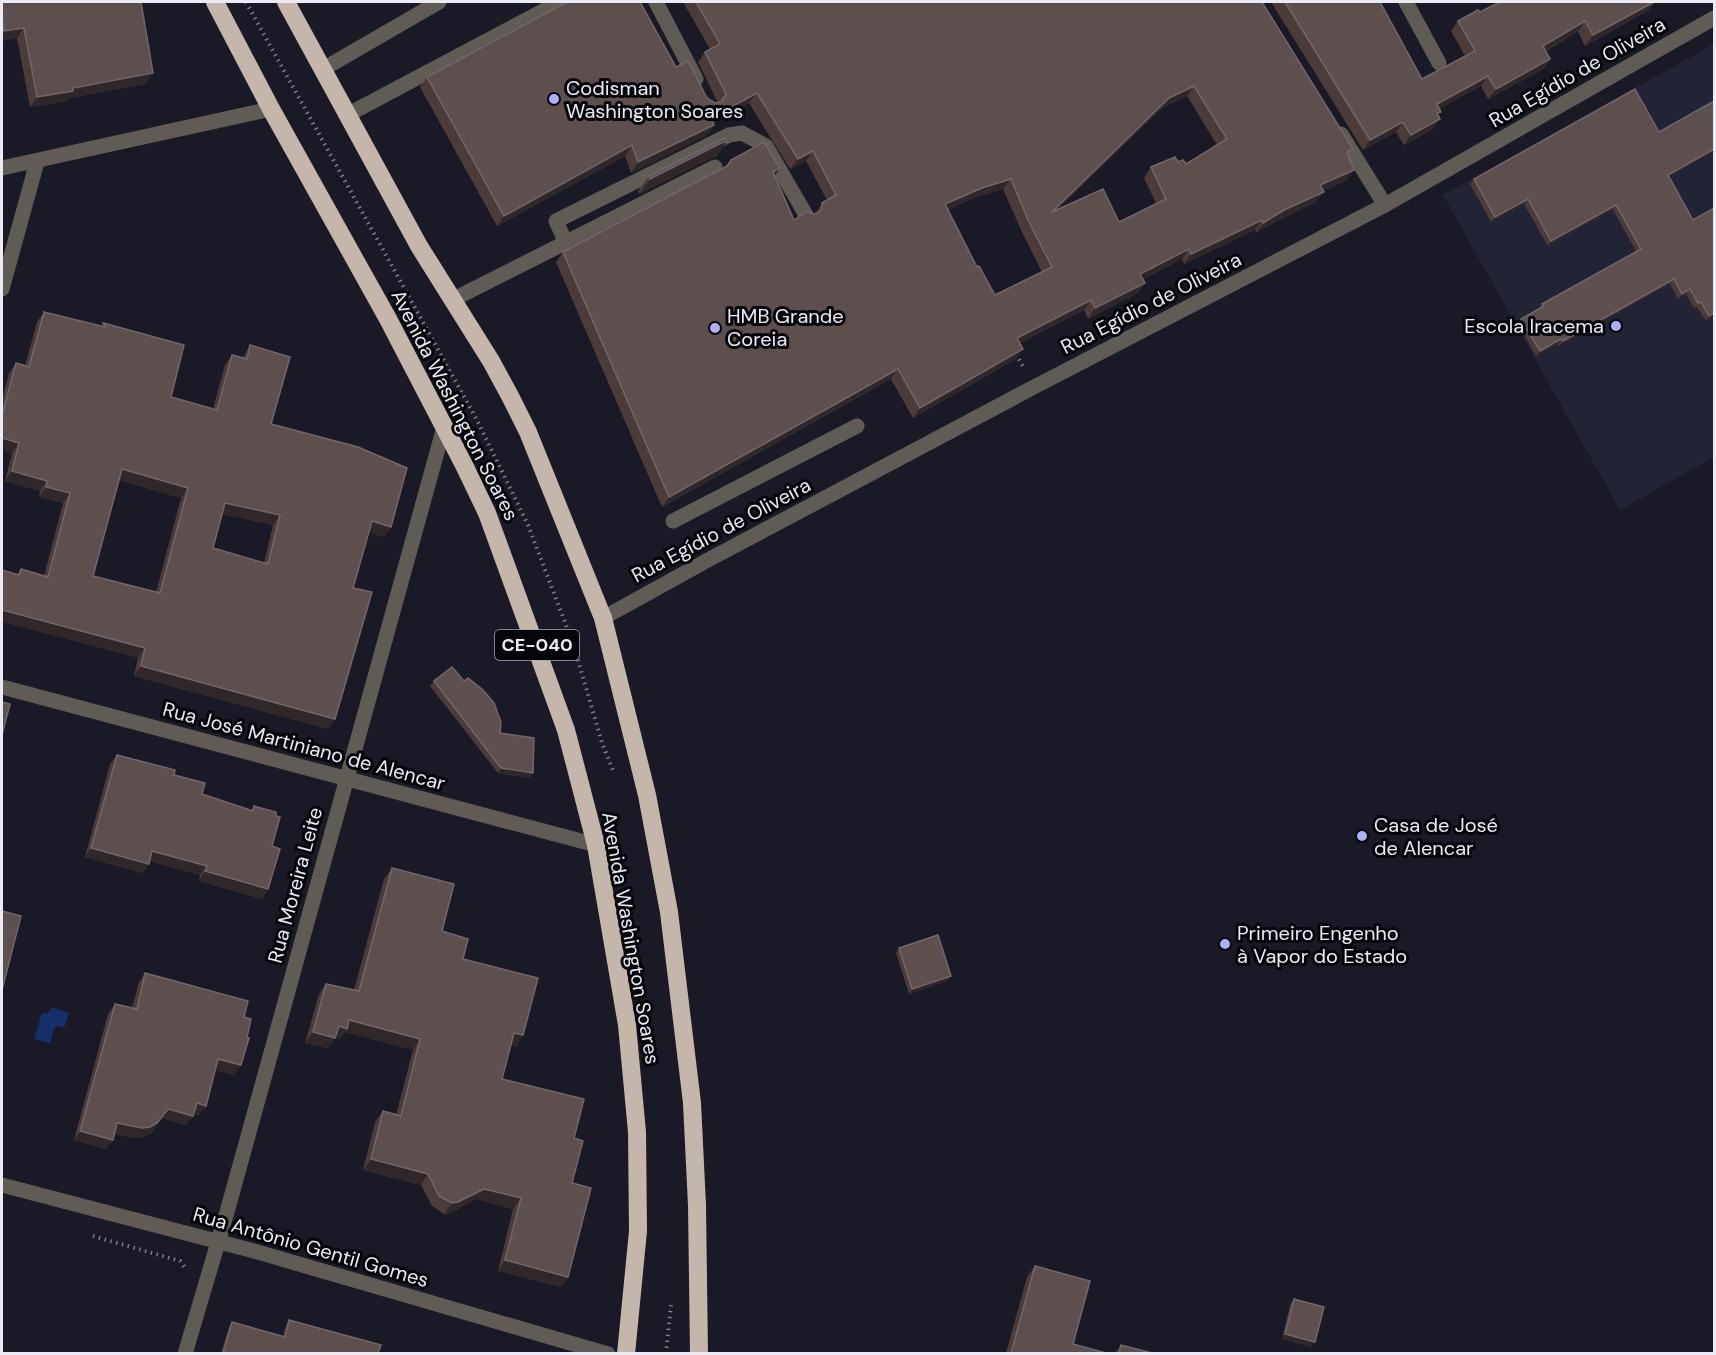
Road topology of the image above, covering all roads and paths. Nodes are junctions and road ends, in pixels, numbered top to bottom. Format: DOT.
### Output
graph roads {
  1 [pos="214,2"];
  2 [pos="286,2"];
  3 [pos="439,2"];
  4 [pos="560,2"];
  5 [pos="656,2"];
  6 [pos="1413,4"];
  7 [pos="1714,18"];
  8 [pos="1439,63"];
  9 [pos="323,69"];
  10 [pos="704,94"];
  11 [pos="271,109"];
  12 [pos="347,115"];
  13 [pos="1330,117"];
  14 [pos="37,162"];
  15 [pos="716,167"];
  16 [pos="2,168"];
  17 [pos="1385,205"];
  18 [pos="806,215"];
  19 [pos="566,243"];
  20 [pos="2,289"];
  21 [pos="452,300"];
  22 [pos="1014,349"];
  23 [pos="1034,387"];
  24 [pos="857,426"];
  25 [pos="444,427"];
  26 [pos="674,521"];
  27 [pos="603,618"];
  28 [pos="2,687"];
  29 [pos="346,778"];
  30 [pos="596,845"];
  31 [pos="2,1185"];
  32 [pos="92,1235"];
  33 [pos="218,1242"];
  34 [pos="184,1274"];
  35 [pos="185,1353"];
  36 [pos="608,1353"];
  37 [pos="626,1353"];
  38 [pos="699,1353"];
  1 -- 11 [label="highway, Avenida Washington Soares / CE-040"];
  2 -- 9 [label="highway, Avenida Washington Soares / CE-040"];
  3 -- 9 [label="street"];
  4 -- 12 [label="street"];
  5 -- 10 [label="street"];
  6 -- 8 [label="street"];
  7 -- 17 [label="street, Rua Egídio de Oliveira"];
  9 -- 12 [label="highway, Avenida Washington Soares / CE-040"];
  11 -- 14 [label="street"];
  11 -- 25 [label="highway, Avenida Washington Soares / CE-040"];
  12 -- 21 [label="highway, Avenida Washington Soares / CE-040"];
  13 -- 17 [label="street"];
  14 -- 16 [label="street"];
  14 -- 20 [label="street"];
  15 -- 19 [label="street"];
  17 -- 23 [label="street, Rua Egídio de Oliveira"];
  18 -- 19 [label="street"];
  19 -- 21 [label="street"];
  21 -- 27 [label="highway, Avenida Washington Soares / CE-040"];
  22 -- 23 [label="path"];
  23 -- 27 [label="street, Rua Egídio de Oliveira"];
  24 -- 26 [label="street"];
  25 -- 29 [label="street, Rua Moreira Leite"];
  25 -- 30 [label="highway, Avenida Washington Soares / CE-040"];
  27 -- 38 [label="highway, Avenida Washington Soares / CE-040"];
  28 -- 29 [label="street, Rua José Martiniano de Alencar"];
  29 -- 30 [label="street, Rua José Martiniano de Alencar"];
  29 -- 33 [label="street, Rua Moreira Leite"];
  30 -- 37 [label="highway, Avenida Washington Soares / CE-040"];
  31 -- 33 [label="street, Rua Antônio Gentil Gomes"];
  32 -- 34 [label="path"];
  33 -- 35 [label="street, Rua Moreira Leite"];
  33 -- 36 [label="street, Rua Antônio Gentil Gomes"];
}
